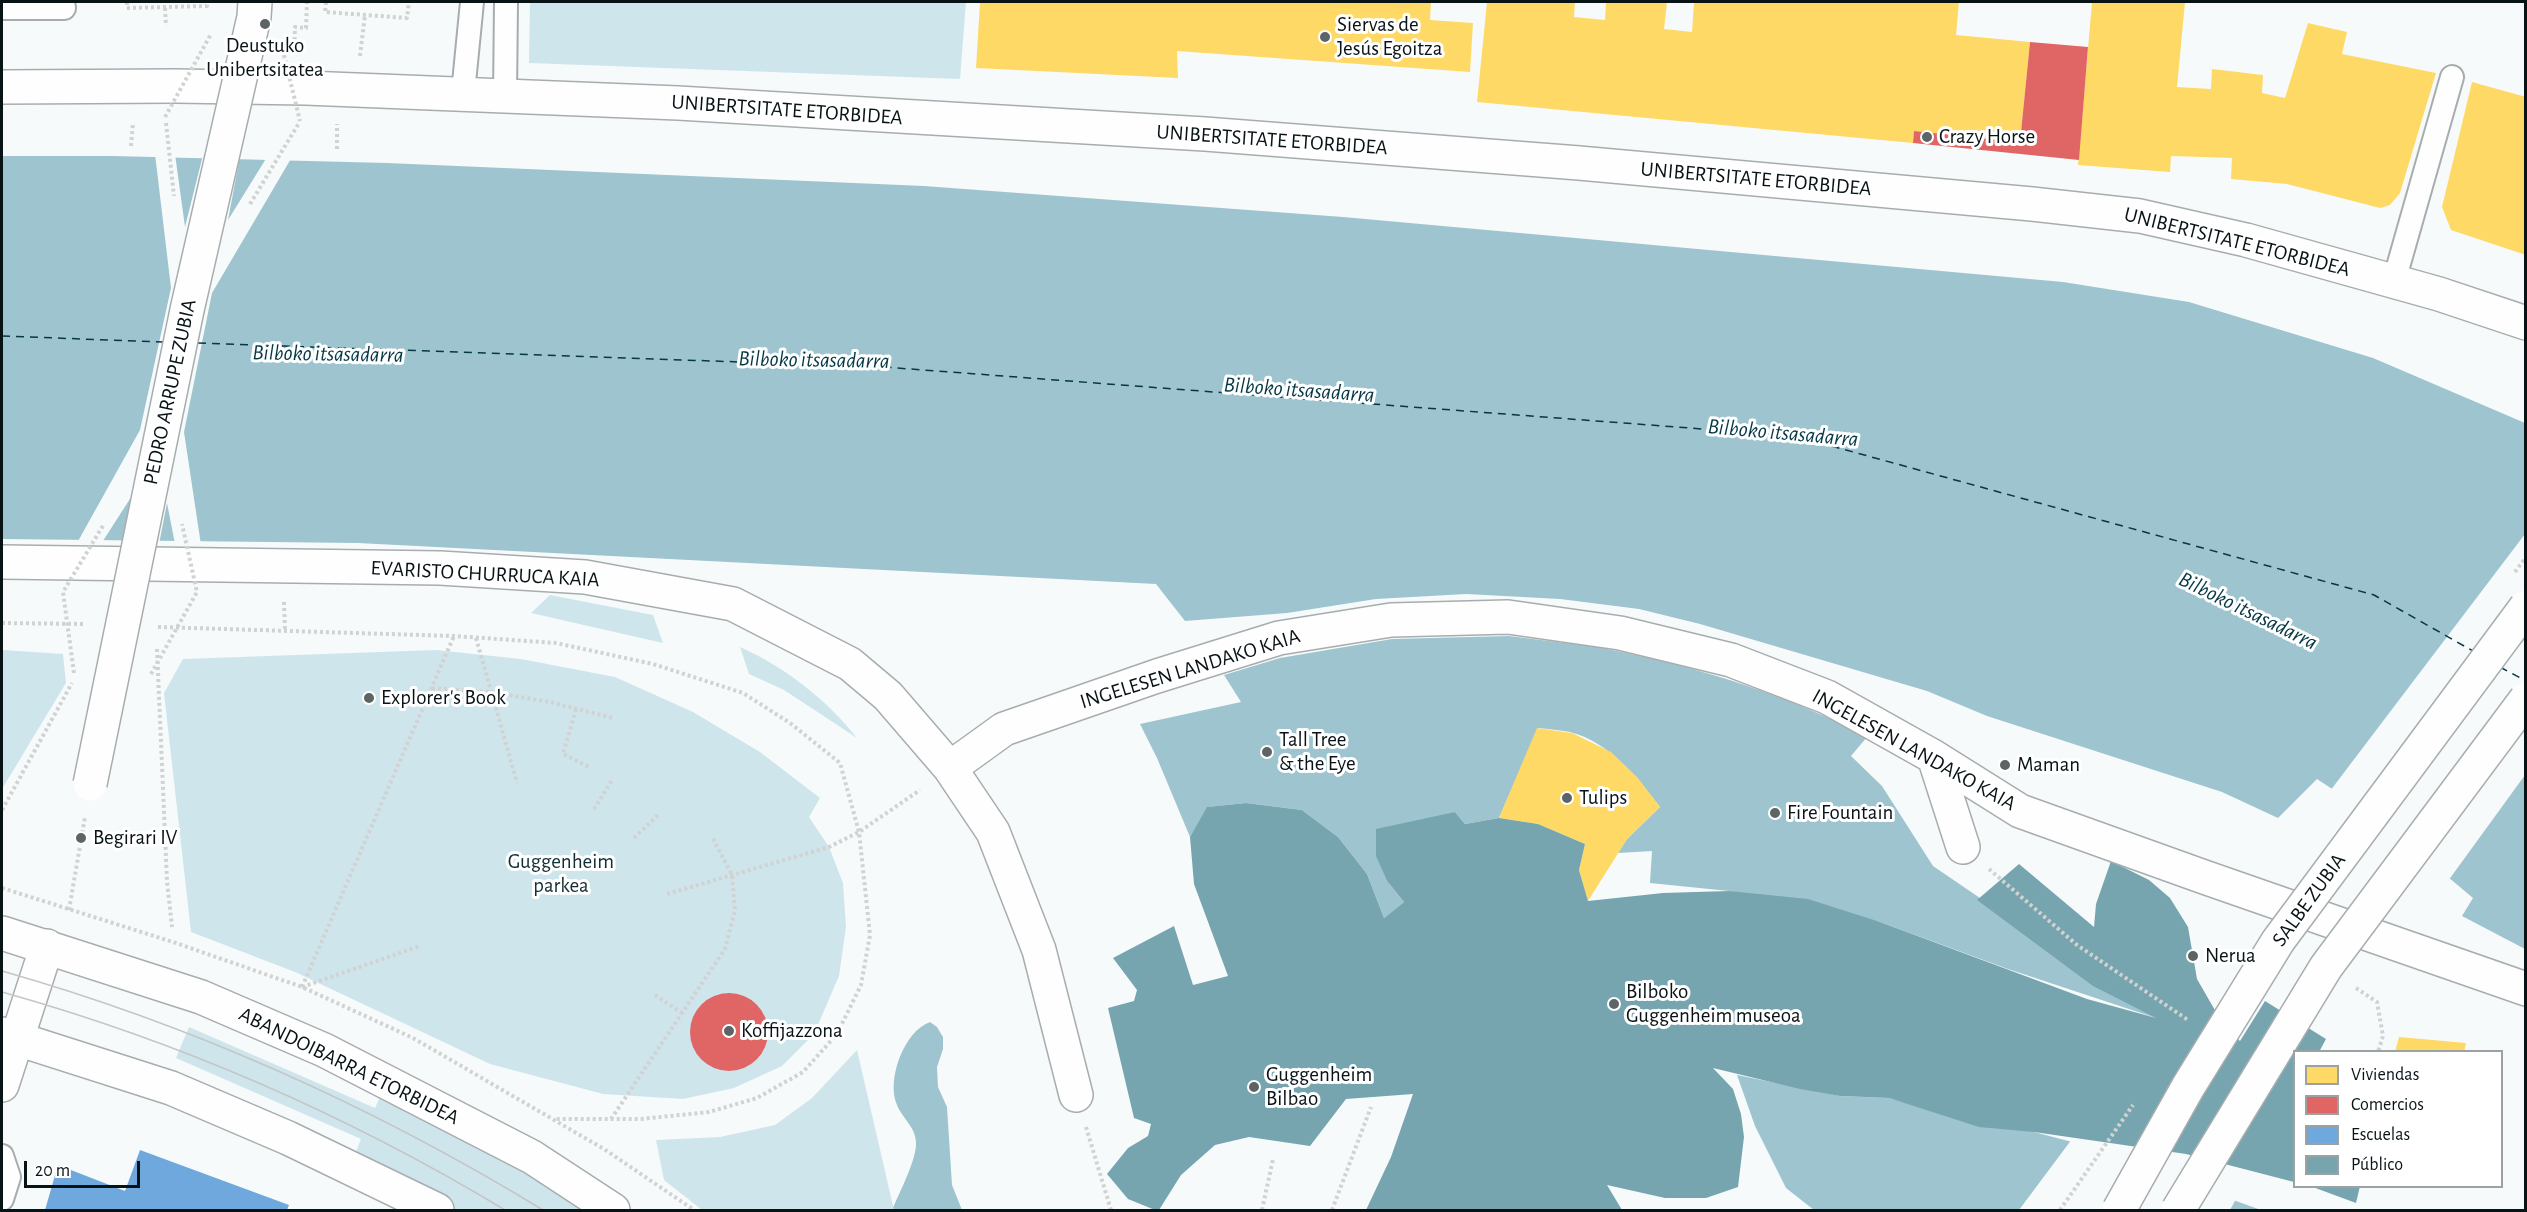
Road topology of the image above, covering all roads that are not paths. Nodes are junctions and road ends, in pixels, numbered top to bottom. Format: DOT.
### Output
graph roads {
  1 [pos="63,2"];
  2 [pos="255,2"];
  3 [pos="472,2"];
  4 [pos="506,2"];
  5 [pos="2,6"];
  6 [pos="2452,77"];
  7 [pos="2,87"];
  8 [pos="463,93"];
  9 [pos="505,96"];
  10 [pos="2394,281"];
  11 [pos="2526,323"];
  12 [pos="2,562"];
  13 [pos="2526,607"];
  14 [pos="2526,699"];
  15 [pos="1934,757"];
  16 [pos="950,768"];
  17 [pos="90,784"];
  18 [pos="1963,847"];
  19 [pos="2,933"];
  20 [pos="47,946"];
  21 [pos="2526,989"];
  22 [pos="10,1036"];
  23 [pos="2,1085"];
  24 [pos="1076,1095"];
  25 [pos="2,1156"];
  26 [pos="2,1199"];
  27 [pos="437,1210"];
  28 [pos="613,1210"];
  29 [pos="2119,1210"];
  30 [pos="2178,1210"];
  1 -- 5 [label="lane"];
  2 -- 17 [label="street, PEDRO ARRUPE ZUBIA, bridge"];
  3 -- 8 [label="lane"];
  4 -- 9 [label="lane"];
  6 -- 10 [label="lane"];
  7 -- 8 [label="street, UNIBERTSITATE ETORBIDEA"];
  8 -- 9 [label="street, UNIBERTSITATE ETORBIDEA"];
  9 -- 10 [label="street, UNIBERTSITATE ETORBIDEA"];
  10 -- 11 [label="street, UNIBERTSITATE ETORBIDEA"];
  12 -- 16 [label="street, EVARISTO CHURRUCA KAIA"];
  13 -- 29 [label="street, SALBE ZUBIA, bridge"];
  14 -- 30 [label="street, bridge"];
  15 -- 16 [label="street, INGELESEN LANDAKO KAIA"];
  15 -- 18 [label="street"];
  15 -- 21 [label="street, INGELESEN LANDAKO KAIA"];
  16 -- 24 [label="street, EVARISTO CHURRUCA KAIA"];
  19 -- 20 [label="street, ABANDOIBARRA ETORBIDEA"];
  20 -- 22 [label="street"];
  20 -- 28 [label="street, ABANDOIBARRA ETORBIDEA"];
  22 -- 23 [label="street"];
  22 -- 27 [label="street"];
  25 -- 26 [label="lane"];
}
